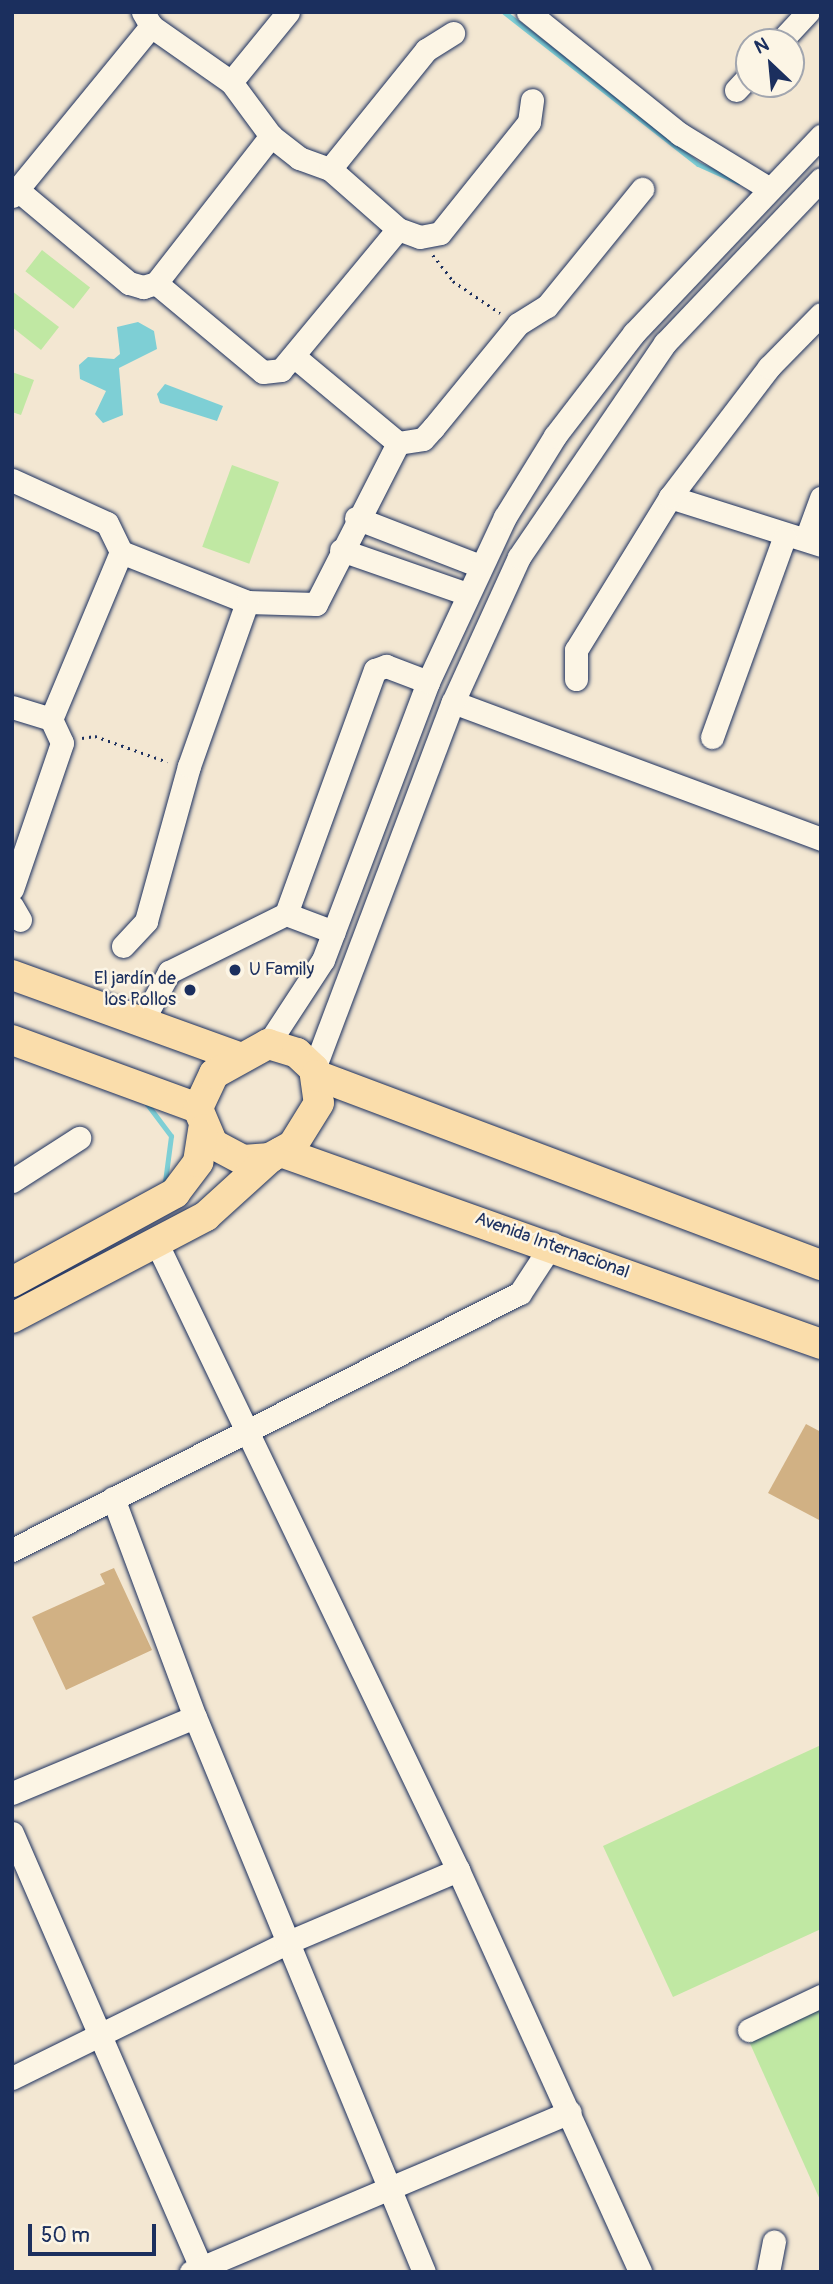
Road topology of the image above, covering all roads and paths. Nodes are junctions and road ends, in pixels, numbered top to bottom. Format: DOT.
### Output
graph roads {
  1 [pos="288,12"];
  2 [pos="528,12"];
  3 [pos="807,12"];
  4 [pos="147,19"];
  5 [pos="793,28"];
  6 [pos="453,33"];
  7 [pos="231,82"];
  8 [pos="531,100"];
  9 [pos="271,136"];
  10 [pos="821,136"];
  11 [pos="330,169"];
  12 [pos="821,179"];
  13 [pos="768,188"];
  14 [pos="642,189"];
  15 [pos="16,194"];
  16 [pos="409,233"];
  17 [pos="156,283"];
  18 [pos="821,314"];
  19 [pos="518,324"];
  20 [pos="296,358"];
  21 [pos="398,443"];
  22 [pos="12,480"];
  23 [pos="528,481"];
  24 [pos="670,497"];
  25 [pos="821,498"];
  26 [pos="356,518"];
  27 [pos="532,537"];
  28 [pos="804,540"];
  29 [pos="341,550"];
  30 [pos="121,552"];
  31 [pos="481,566"];
  32 [pos="467,594"];
  33 [pos="247,602"];
  34 [pos="576,679"];
  35 [pos="428,681"];
  36 [pos="453,702"];
  37 [pos="12,707"];
  38 [pos="51,719"];
  39 [pos="712,737"];
  40 [pos="62,743"];
  41 [pos="189,766"];
  42 [pos="821,839"];
  43 [pos="355,879"];
  44 [pos="12,889"];
  45 [pos="383,889"];
  46 [pos="286,914"];
  47 [pos="334,932"];
  48 [pos="123,946"];
  49 [pos="12,975"];
  50 [pos="142,1021"];
  51 [pos="12,1041"];
  52 [pos="268,1044"];
  53 [pos="238,1057"];
  54 [pos="315,1072"];
  55 [pos="201,1118"];
  56 [pos="79,1138"];
  57 [pos="275,1155"];
  58 [pos="12,1181"];
  59 [pos="157,1244"];
  60 [pos="552,1244"];
  61 [pos="821,1265"];
  62 [pos="12,1282"];
  63 [pos="12,1318"];
  64 [pos="821,1344"];
  65 [pos="247,1431"];
  66 [pos="113,1498"];
  67 [pos="12,1549"];
  68 [pos="195,1717"];
  69 [pos="12,1793"];
  70 [pos="12,1833"];
  71 [pos="458,1870"];
  72 [pos="286,1943"];
  73 [pos="821,1996"];
  74 [pos="749,2029"];
  75 [pos="105,2036"];
  76 [pos="12,2078"];
  77 [pos="570,2112"];
  78 [pos="389,2189"];
  79 [pos="774,2242"];
  80 [pos="199,2270"];
  81 [pos="424,2272"];
  82 [pos="640,2272"];
  83 [pos="768,2272"];
  1 -- 7 [label="street"];
  2 -- 13 [label="street"];
  3 -- 5 [label="street"];
  4 -- 7 [label="street"];
  4 -- 15 [label="street"];
  6 -- 11 [label="street"];
  7 -- 9 [label="street"];
  8 -- 16 [label="street"];
  9 -- 11 [label="street"];
  9 -- 17 [label="street"];
  10 -- 13 [label="street"];
  11 -- 16 [label="street"];
  12 -- 27 [label="street"];
  13 -- 23 [label="street"];
  14 -- 19 [label="street"];
  15 -- 17 [label="street"];
  16 -- 19 [label="path"];
  16 -- 20 [label="street"];
  17 -- 20 [label="street"];
  18 -- 24 [label="street"];
  19 -- 21 [label="street"];
  20 -- 21 [label="street"];
  21 -- 26 [label="street"];
  22 -- 30 [label="street"];
  23 -- 27 [label="street"];
  23 -- 31 [label="street"];
  24 -- 28 [label="street"];
  24 -- 34 [label="street"];
  25 -- 28 [label="street"];
  26 -- 29 [label="street"];
  26 -- 31 [label="street"];
  27 -- 36 [label="street"];
  28 -- 39 [label="street"];
  29 -- 32 [label="street"];
  29 -- 33 [label="street"];
  30 -- 33 [label="street"];
  30 -- 38 [label="street"];
  31 -- 32 [label="street"];
  32 -- 35 [label="street"];
  33 -- 41 [label="street"];
  35 -- 43 [label="street"];
  35 -- 46 [label="street"];
  36 -- 42 [label="street"];
  36 -- 45 [label="street"];
  37 -- 38 [label="street"];
  38 -- 40 [label="street"];
  40 -- 41 [label="path"];
  40 -- 44 [label="street"];
  41 -- 48 [label="street"];
  43 -- 45 [label="street"];
  43 -- 47 [label="street"];
  45 -- 54 [label="street"];
  46 -- 47 [label="street"];
  46 -- 50 [label="street"];
  47 -- 52 [label="street"];
  49 -- 50 [label="main road"];
  50 -- 53 [label="main road"];
  51 -- 55 [label="main road"];
  52 -- 53 [label="main road"];
  52 -- 54 [label="main road"];
  53 -- 55 [label="main road"];
  54 -- 57 [label="main road"];
  54 -- 61 [label="main road"];
  55 -- 57 [label="main road"];
  55 -- 62 [label="main road"];
  56 -- 58 [label="street"];
  57 -- 59 [label="main road"];
  57 -- 60 [label="main road, Avenida Internacional"];
  59 -- 63 [label="main road"];
  59 -- 65 [label="street"];
  60 -- 64 [label="main road, Avenida Internacional"];
  60 -- 65 [label="street"];
  65 -- 66 [label="street"];
  65 -- 71 [label="street"];
  66 -- 67 [label="street"];
  66 -- 68 [label="street"];
  68 -- 69 [label="street"];
  68 -- 72 [label="street"];
  70 -- 75 [label="street"];
  71 -- 72 [label="street"];
  71 -- 77 [label="street"];
  72 -- 75 [label="street"];
  72 -- 78 [label="street"];
  73 -- 74 [label="street"];
  75 -- 76 [label="street"];
  75 -- 80 [label="street"];
  77 -- 78 [label="street"];
  77 -- 82 [label="street"];
  78 -- 80 [label="street"];
  78 -- 81 [label="street"];
  79 -- 83 [label="street"];
}
